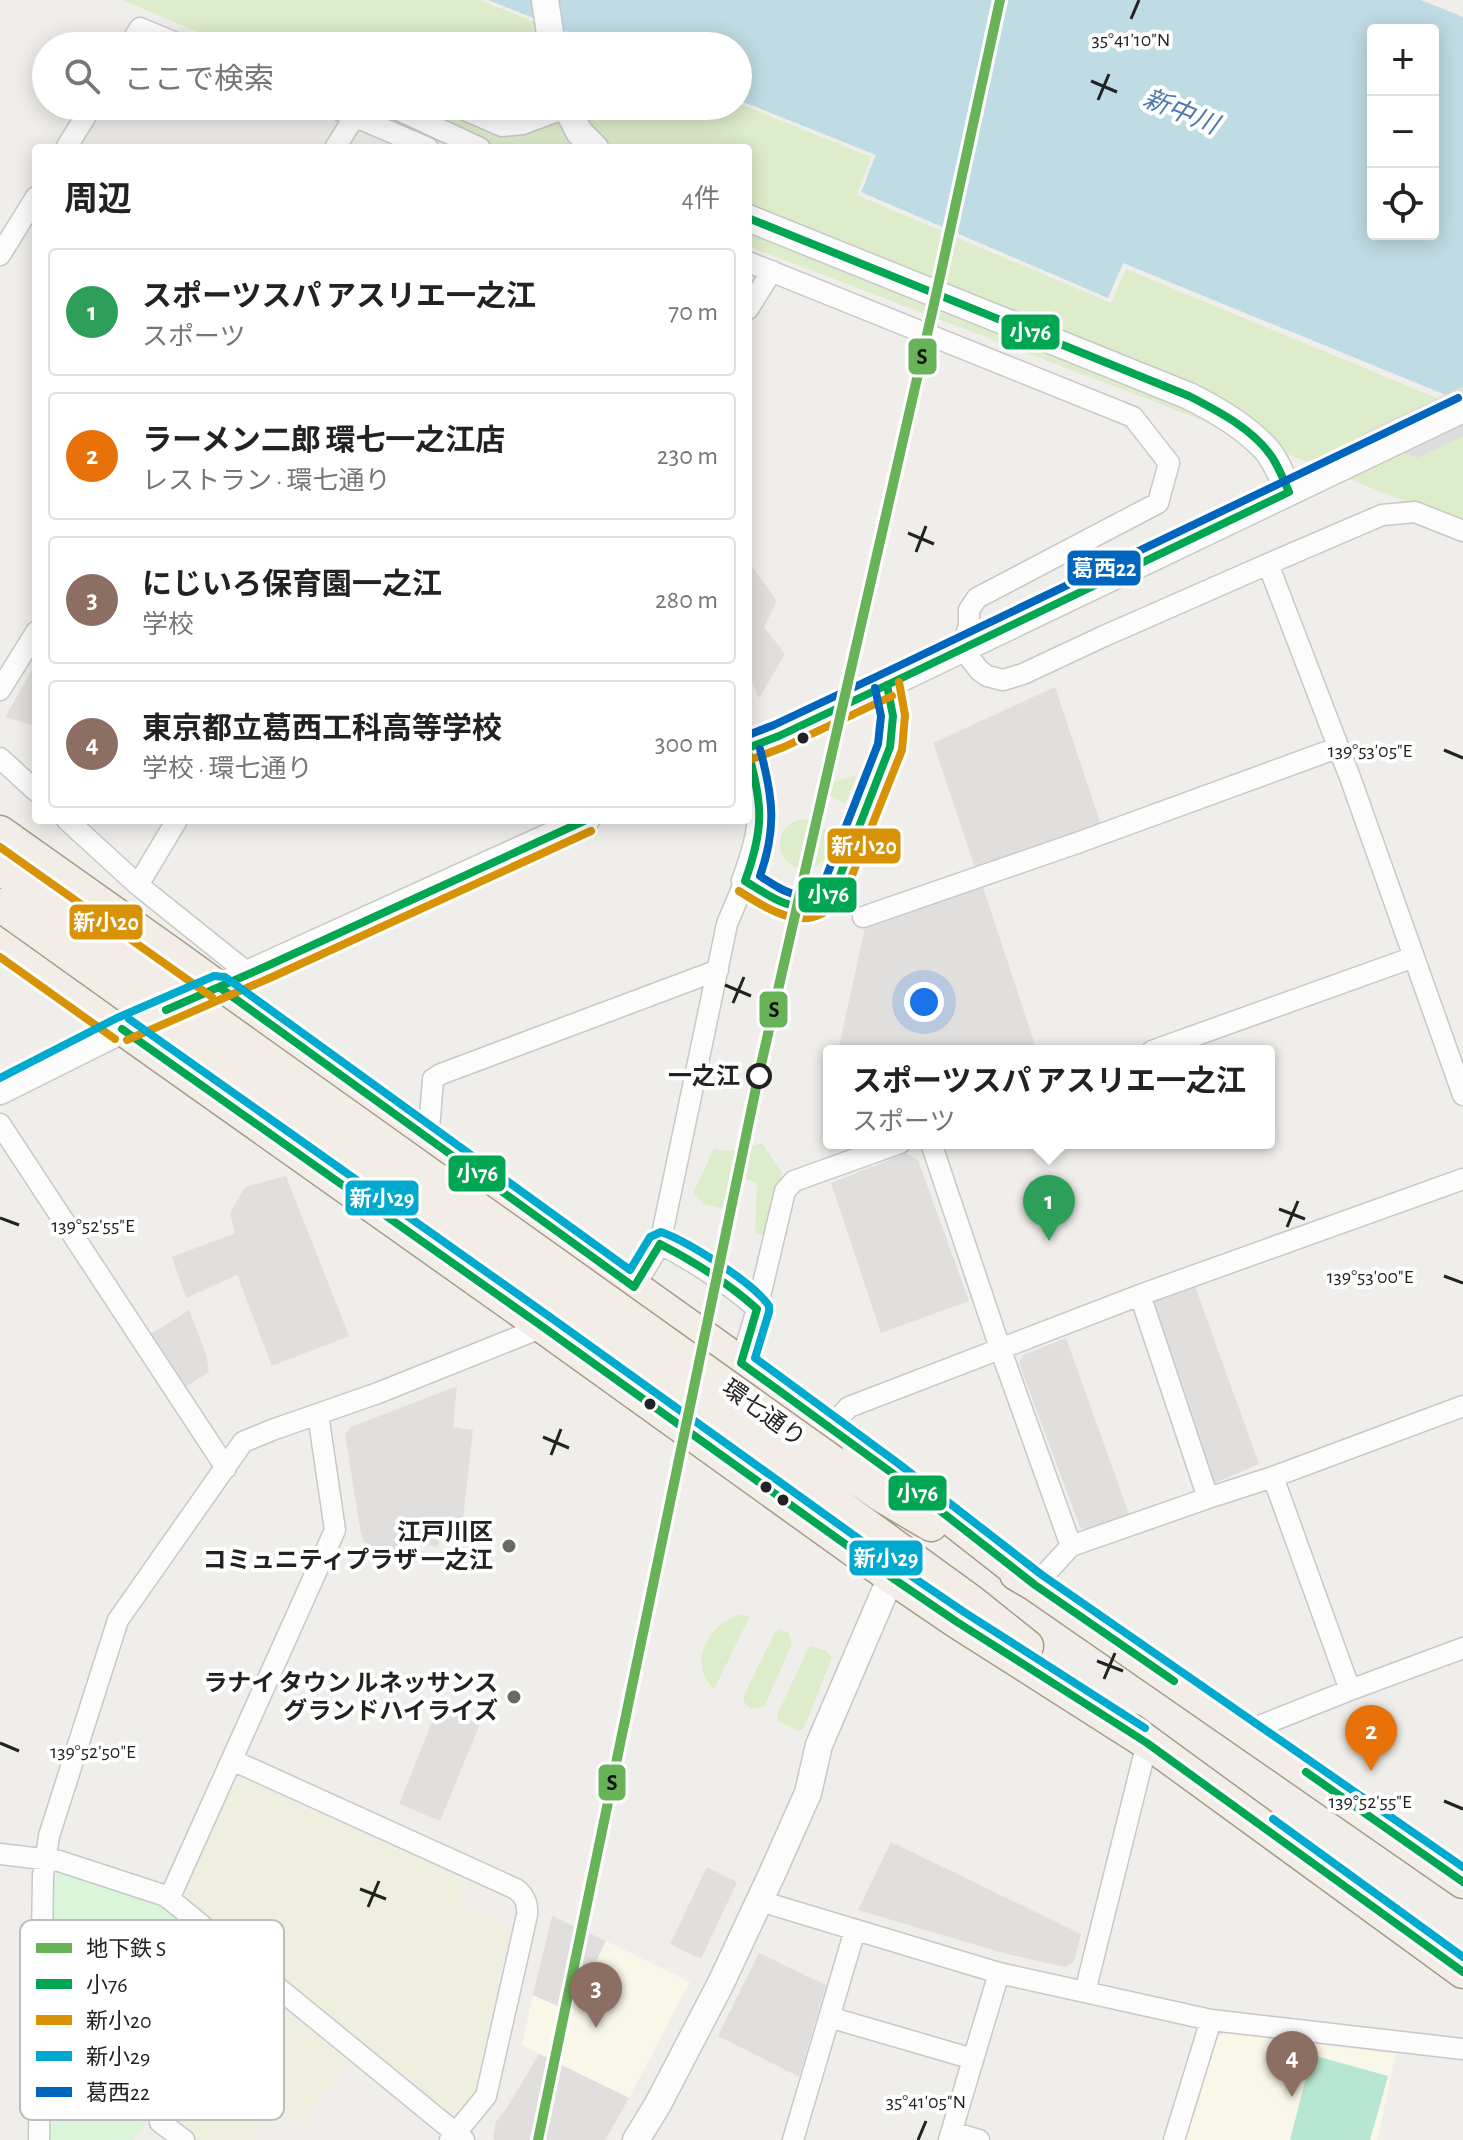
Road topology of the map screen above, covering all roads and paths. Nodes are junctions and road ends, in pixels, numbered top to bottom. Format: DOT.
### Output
graph roads {
  1 [pos="545,0"];
  2 [pos="550,32"];
  3 [pos="83,120"];
  4 [pos="352,120"];
  5 [pos="364,120"];
  6 [pos="420,120"];
  7 [pos="488,120"];
  8 [pos="533,120"];
  9 [pos="573,120"];
  10 [pos="68,144"];
  11 [pos="338,144"];
  12 [pos="419,144"];
  13 [pos="471,144"];
  14 [pos="591,144"];
  15 [pos="32,203"];
  16 [pos="752,220"];
  17 [pos="0,255"];
  18 [pos="752,264"];
  19 [pos="772,271"];
  20 [pos="752,303"];
  21 [pos="1463,409"];
  22 [pos="1289,492"];
  23 [pos="1463,531"];
  24 [pos="1268,564"];
  25 [pos="32,638"];
  26 [pos="962,648"];
  27 [pos="887,685"];
  28 [pos="0,690"];
  29 [pos="752,748"];
  30 [pos="1337,748"];
  31 [pos="0,758"];
  32 [pos="752,764"];
  33 [pos="32,787"];
  34 [pos="71,824"];
  35 [pos="175,824"];
  36 [pos="577,824"];
  37 [pos="0,832"];
  38 [pos="0,868"];
  39 [pos="745,881"];
  40 [pos="138,885"];
  41 [pos="0,905"];
  42 [pos="863,917"];
  43 [pos="0,942"];
  44 [pos="1414,957"];
  45 [pos="718,970"];
  46 [pos="249,974"];
  47 [pos="219,987"];
  48 [pos="122,1029"];
  49 [pos="1169,1045"];
  50 [pos="0,1091"];
  51 [pos="1463,1095"];
  52 [pos="0,1124"];
  53 [pos="427,1139"];
  54 [pos="883,1149"];
  55 [pos="933,1149"];
  56 [pos="1463,1179"];
  57 [pos="660,1244"];
  58 [pos="634,1287"];
  59 [pos="1140,1295"];
  60 [pos="757,1309"];
  61 [pos="543,1327"];
  62 [pos="1000,1348"];
  63 [pos="741,1363"];
  64 [pos="1463,1406"];
  65 [pos="318,1414"];
  66 [pos="829,1428"];
  67 [pos="226,1468"];
  68 [pos="825,1476"];
  69 [pos="1273,1477"];
  70 [pos="1208,1498"];
  71 [pos="1071,1546"];
  72 [pos="891,1577"];
  73 [pos="1035,1585"];
  74 [pos="1463,1648"];
  75 [pos="1350,1690"];
  76 [pos="1247,1731"];
  77 [pos="1147,1743"];
  78 [pos="232,1760"];
  79 [pos="0,1854"];
  80 [pos="45,1860"];
  81 [pos="1463,1882"];
  82 [pos="169,1899"];
  83 [pos="760,1901"];
  84 [pos="42,1920"];
  85 [pos="195,1920"];
  86 [pos="855,1930"];
  87 [pos="1463,1972"];
  88 [pos="999,1973"];
  89 [pos="1085,1992"];
  90 [pos="284,1994"];
  91 [pos="829,2017"];
  92 [pos="1211,2020"];
  93 [pos="1463,2049"];
  94 [pos="973,2059"];
  95 [pos="39,2120"];
  96 [pos="162,2120"];
  97 [pos="950,2136"];
  98 [pos="457,2138"];
  99 [pos="39,2140"];
  100 [pos="184,2140"];
  101 [pos="636,2140"];
  102 [pos="793,2140"];
  103 [pos="979,2140"];
  104 [pos="1174,2140"];
  1 -- 2 [label="street"];
  3 -- 10 [label="street"];
  4 -- 11 [label="street"];
  5 -- 12 [label="street"];
  6 -- 13 [label="street"];
  7 -- 8 [label="street"];
  9 -- 14 [label="street"];
  15 -- 17 [label="street"];
  16 -- 22 [label="street"];
  18 -- 19 [label="street"];
  19 -- 20 [label="street"];
  19 -- 26 [label="street"];
  21 -- 22 [label="street"];
  22 -- 26 [label="street"];
  23 -- 24 [label="street"];
  24 -- 26 [label="street"];
  24 -- 30 [label="street"];
  25 -- 28 [label="street"];
  26 -- 27 [label="street"];
  27 -- 29 [label="street"];
  27 -- 39 [label="street"];
  30 -- 42 [label="street"];
  30 -- 44 [label="street"];
  31 -- 33 [label="street"];
  32 -- 39 [label="street"];
  34 -- 40 [label="street"];
  35 -- 40 [label="street"];
  36 -- 46 [label="street"];
  37 -- 47 [label="main road"];
  38 -- 68 [label="main road, 環七通り, bridge"];
  39 -- 45 [label="street"];
  40 -- 46 [label="street"];
  41 -- 68 [label="main road, 環七通り, bridge"];
  43 -- 48 [label="main road"];
  44 -- 49 [label="street"];
  44 -- 51 [label="street"];
  45 -- 53 [label="street"];
  45 -- 57 [label="street"];
  46 -- 47 [label="street"];
  47 -- 48 [label="street"];
  47 -- 53 [label="main road"];
  48 -- 50 [label="street"];
  48 -- 61 [label="main road"];
  52 -- 67 [label="street"];
  53 -- 58 [label="main road"];
  54 -- 60 [label="street"];
  55 -- 62 [label="street"];
  56 -- 59 [label="street"];
  57 -- 58 [label="street"];
  57 -- 60 [label="street"];
  58 -- 63 [label="main road"];
  59 -- 62 [label="street"];
  59 -- 70 [label="street"];
  60 -- 63 [label="street"];
  61 -- 65 [label="street"];
  61 -- 72 [label="main road"];
  62 -- 66 [label="street"];
  62 -- 71 [label="street"];
  63 -- 66 [label="main road"];
  64 -- 69 [label="street"];
  65 -- 67 [label="street"];
  65 -- 78 [label="street"];
  66 -- 73 [label="main road"];
  67 -- 80 [label="street"];
  68 -- 73 [label="main road, 環七通り"];
  68 -- 77 [label="main road, 環七通り"];
  69 -- 70 [label="street"];
  69 -- 75 [label="street"];
  70 -- 71 [label="street"];
  71 -- 73 [label="street"];
  72 -- 77 [label="main road"];
  72 -- 83 [label="street"];
  73 -- 76 [label="main road, 環七通り"];
  74 -- 75 [label="street"];
  75 -- 76 [label="street"];
  76 -- 81 [label="main road, 環七通り"];
  77 -- 87 [label="main road, 環七通り"];
  77 -- 89 [label="street"];
  78 -- 82 [label="street"];
  78 -- 98 [label="street"];
  79 -- 80 [label="street"];
  80 -- 82 [label="street"];
  80 -- 84 [label="street"];
  82 -- 85 [label="street"];
  83 -- 86 [label="street"];
  83 -- 101 [label="street"];
  86 -- 88 [label="street"];
  86 -- 91 [label="street"];
  88 -- 89 [label="street"];
  88 -- 94 [label="street"];
  89 -- 92 [label="street"];
  90 -- 98 [label="street"];
  91 -- 94 [label="street"];
  91 -- 102 [label="street"];
  92 -- 93 [label="street"];
  92 -- 104 [label="street"];
  94 -- 97 [label="street"];
  95 -- 99 [label="street"];
  96 -- 100 [label="street"];
  97 -- 103 [label="street"];
}
